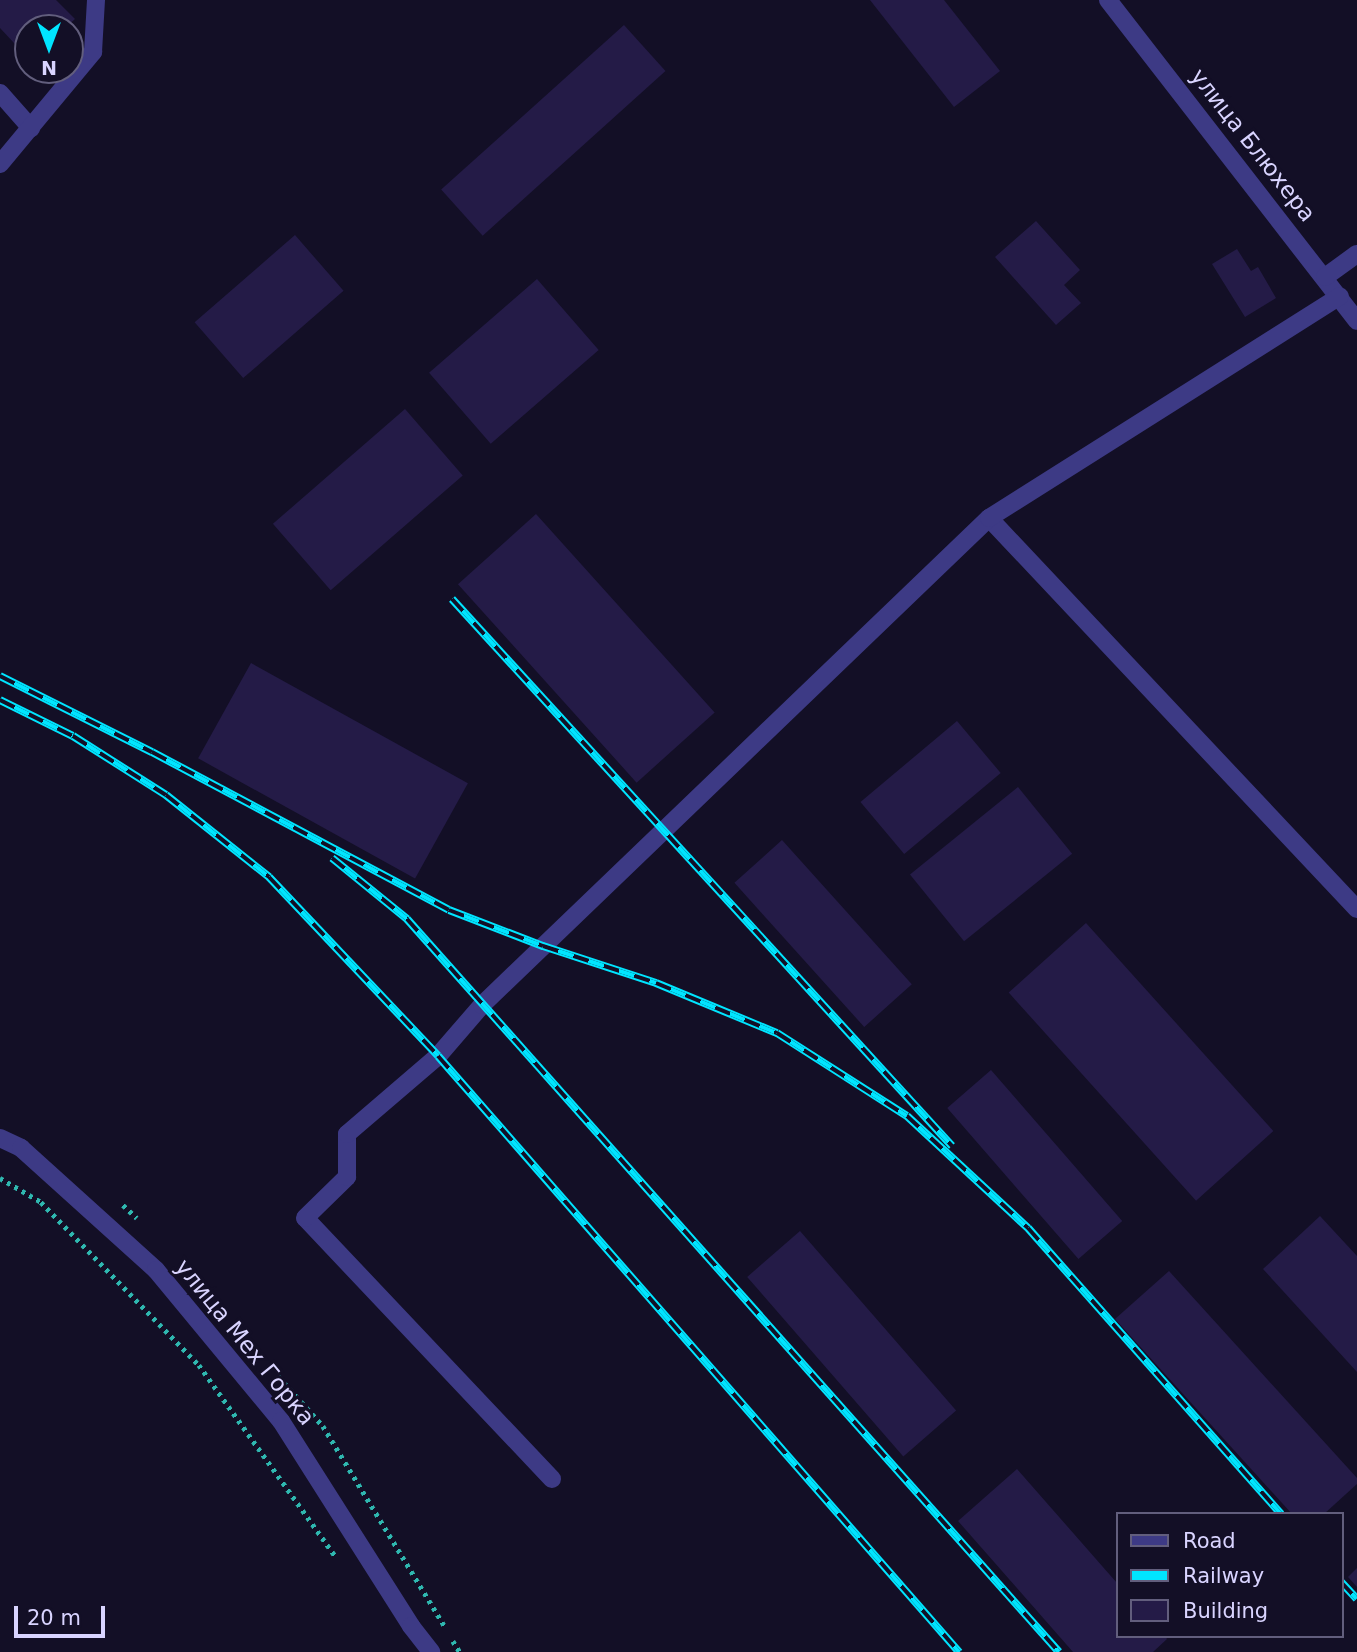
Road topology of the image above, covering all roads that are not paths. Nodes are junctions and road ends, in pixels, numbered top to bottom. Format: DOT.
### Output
graph roads {
  1 [pos="96,0"];
  2 [pos="1108,0"];
  3 [pos="0,93"];
  4 [pos="31,128"];
  5 [pos="0,164"];
  6 [pos="1357,254"];
  7 [pos="1325,277"];
  8 [pos="1340,296"];
  9 [pos="1357,321"];
  10 [pos="989,518"];
  11 [pos="1357,909"];
  12 [pos="0,1138"];
  13 [pos="552,1479"];
  14 [pos="431,1652"];
  1 -- 4 [label="street"];
  2 -- 7 [label="street, улица Блюхера"];
  3 -- 4 [label="street"];
  4 -- 5 [label="street"];
  6 -- 7 [label="street"];
  7 -- 8 [label="street, улица Блюхера"];
  8 -- 9 [label="street, улица Блюхера"];
  8 -- 10 [label="street"];
  10 -- 11 [label="street"];
  10 -- 13 [label="street"];
  12 -- 14 [label="street, улица Мех Горка"];
}
